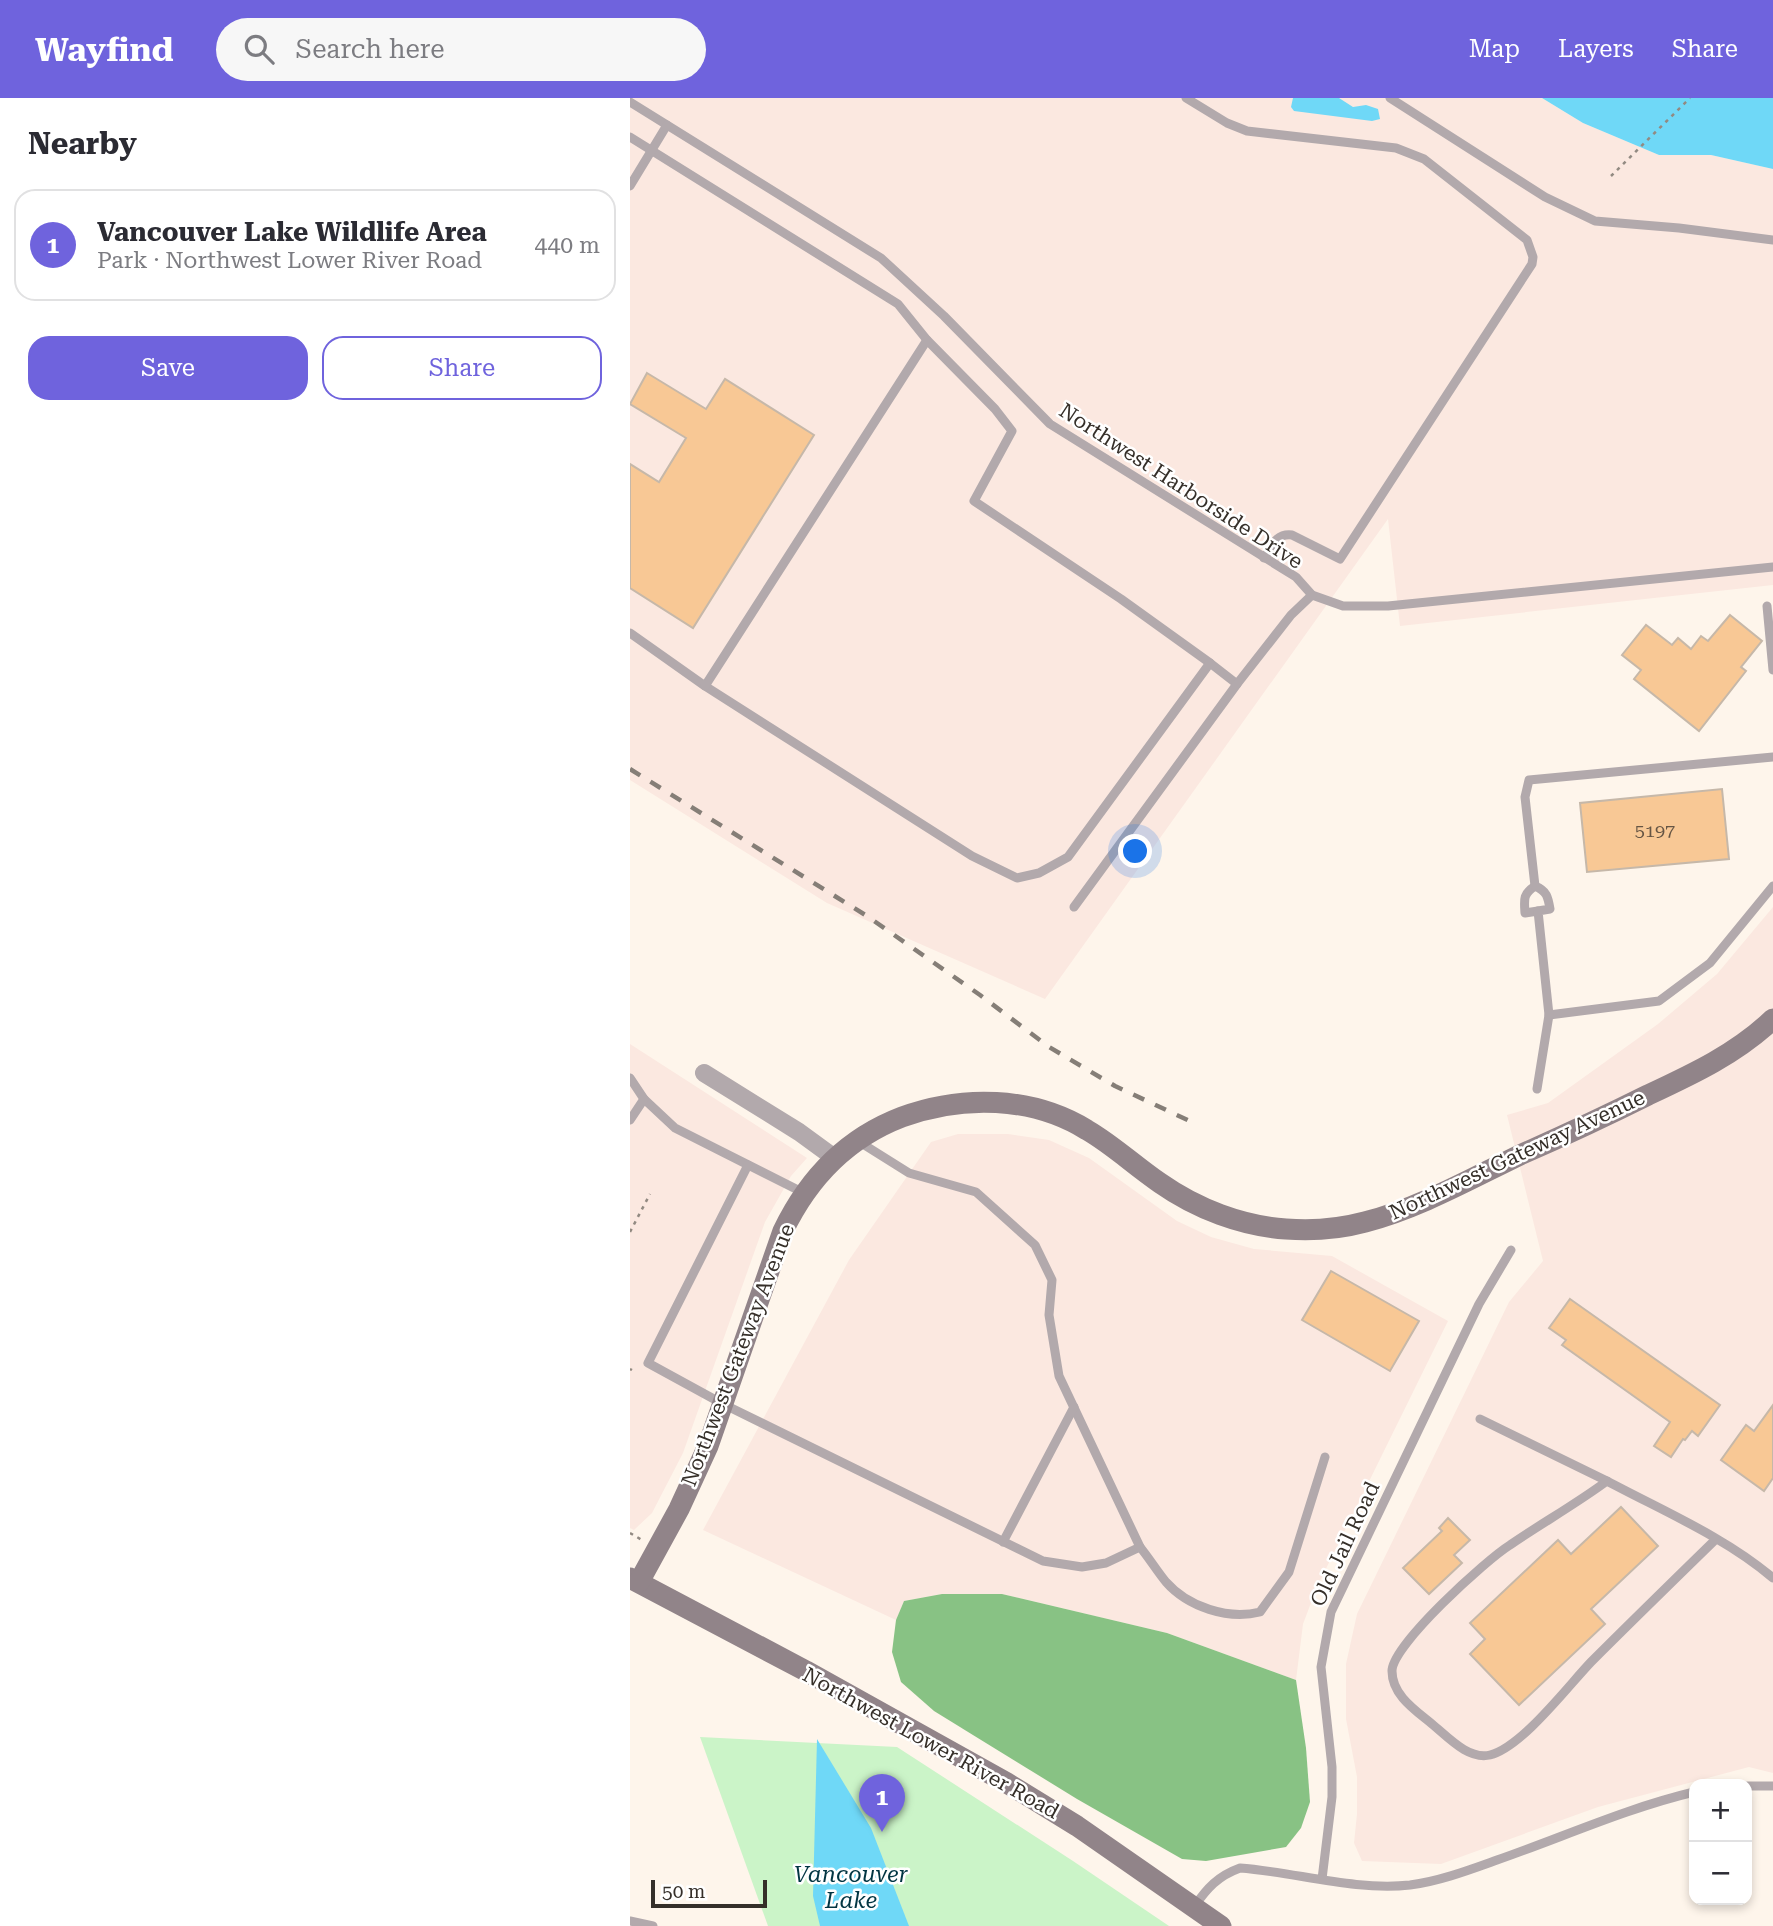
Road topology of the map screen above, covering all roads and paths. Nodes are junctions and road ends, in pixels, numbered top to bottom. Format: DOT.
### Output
graph roads {
  1 [pos="1186,98"];
  2 [pos="1390,98"];
  3 [pos="1690,98"];
  4 [pos="630,102"];
  5 [pos="667,125"];
  6 [pos="630,137"];
  7 [pos="652,150"];
  8 [pos="1611,176"];
  9 [pos="630,186"];
  10 [pos="1773,240"];
  11 [pos="927,340"];
  12 [pos="1264,558"];
  13 [pos="1773,567"];
  14 [pos="1312,595"];
  15 [pos="1767,606"];
  16 [pos="630,633"];
  17 [pos="1210,663"];
  18 [pos="1773,670"];
  19 [pos="1237,684"];
  20 [pos="705,686"];
  21 [pos="1773,757"];
  22 [pos="1535,886"];
  23 [pos="1773,886"];
  24 [pos="1074,907"];
  25 [pos="1538,911"];
  26 [pos="1549,1015"];
  27 [pos="1773,1019"];
  28 [pos="704,1073"];
  29 [pos="630,1078"];
  30 [pos="1537,1090"];
  31 [pos="644,1099"];
  32 [pos="630,1120"];
  33 [pos="857,1140"];
  34 [pos="836,1159"];
  35 [pos="748,1165"];
  36 [pos="804,1193"];
  37 [pos="650,1194"];
  38 [pos="630,1232"];
  39 [pos="1511,1250"];
  40 [pos="723,1404"];
  41 [pos="1074,1407"];
  42 [pos="1480,1419"];
  43 [pos="1325,1457"];
  44 [pos="1607,1481"];
  45 [pos="1715,1539"];
  46 [pos="1003,1542"];
  47 [pos="1140,1547"];
  48 [pos="1773,1578"];
  49 [pos="634,1580"];
  50 [pos="1752,1786"];
  51 [pos="1773,1786"];
  52 [pos="1689,1793"];
  53 [pos="1322,1878"];
  54 [pos="1194,1906"];
  55 [pos="630,1921"];
  56 [pos="653,1926"];
  57 [pos="1221,1926"];
  1 -- 12 [label="lane"];
  2 -- 10 [label="lane"];
  3 -- 8 [label="path"];
  4 -- 5 [label="lane, Northwest Harborside Drive"];
  5 -- 7 [label="lane"];
  5 -- 12 [label="lane, Northwest Harborside Drive"];
  6 -- 7 [label="lane"];
  7 -- 9 [label="lane"];
  7 -- 11 [label="lane"];
  11 -- 17 [label="lane"];
  11 -- 20 [label="lane"];
  12 -- 14 [label="lane, Northwest Harborside Drive"];
  13 -- 14 [label="lane, Northwest Harborside Drive"];
  14 -- 19 [label="lane"];
  15 -- 18 [label="lane"];
  16 -- 20 [label="lane"];
  17 -- 19 [label="lane"];
  17 -- 20 [label="lane"];
  19 -- 24 [label="lane"];
  21 -- 22 [label="lane"];
  22 -- 25 [label="lane"];
  22 -- 25 [label="lane"];
  23 -- 26 [label="lane"];
  25 -- 26 [label="lane"];
  26 -- 30 [label="lane"];
  27 -- 33 [label="street, Northwest Gateway Avenue"];
  28 -- 34 [label="street"];
  29 -- 31 [label="lane"];
  31 -- 32 [label="lane"];
  31 -- 35 [label="lane"];
  33 -- 34 [label="street, Northwest Gateway Avenue"];
  33 -- 41 [label="lane"];
  34 -- 36 [label="street, Northwest Gateway Avenue"];
  35 -- 36 [label="lane"];
  35 -- 40 [label="lane"];
  36 -- 40 [label="street, Northwest Gateway Avenue"];
  37 -- 38 [label="path"];
  39 -- 53 [label="lane, Old Jail Road"];
  40 -- 46 [label="lane"];
  40 -- 49 [label="street, Northwest Gateway Avenue"];
  41 -- 46 [label="lane"];
  41 -- 47 [label="lane"];
  42 -- 44 [label="lane"];
  43 -- 47 [label="lane"];
  44 -- 45 [label="lane"];
  44 -- 45 [label="lane"];
  45 -- 48 [label="lane"];
  46 -- 47 [label="lane"];
  49 -- 54 [label="street, Northwest Lower River Road"];
  50 -- 51 [label="lane"];
  52 -- 53 [label="lane"];
  53 -- 54 [label="lane"];
  54 -- 57 [label="street, Northwest Lower River Road"];
  55 -- 56 [label="lane"];
}
